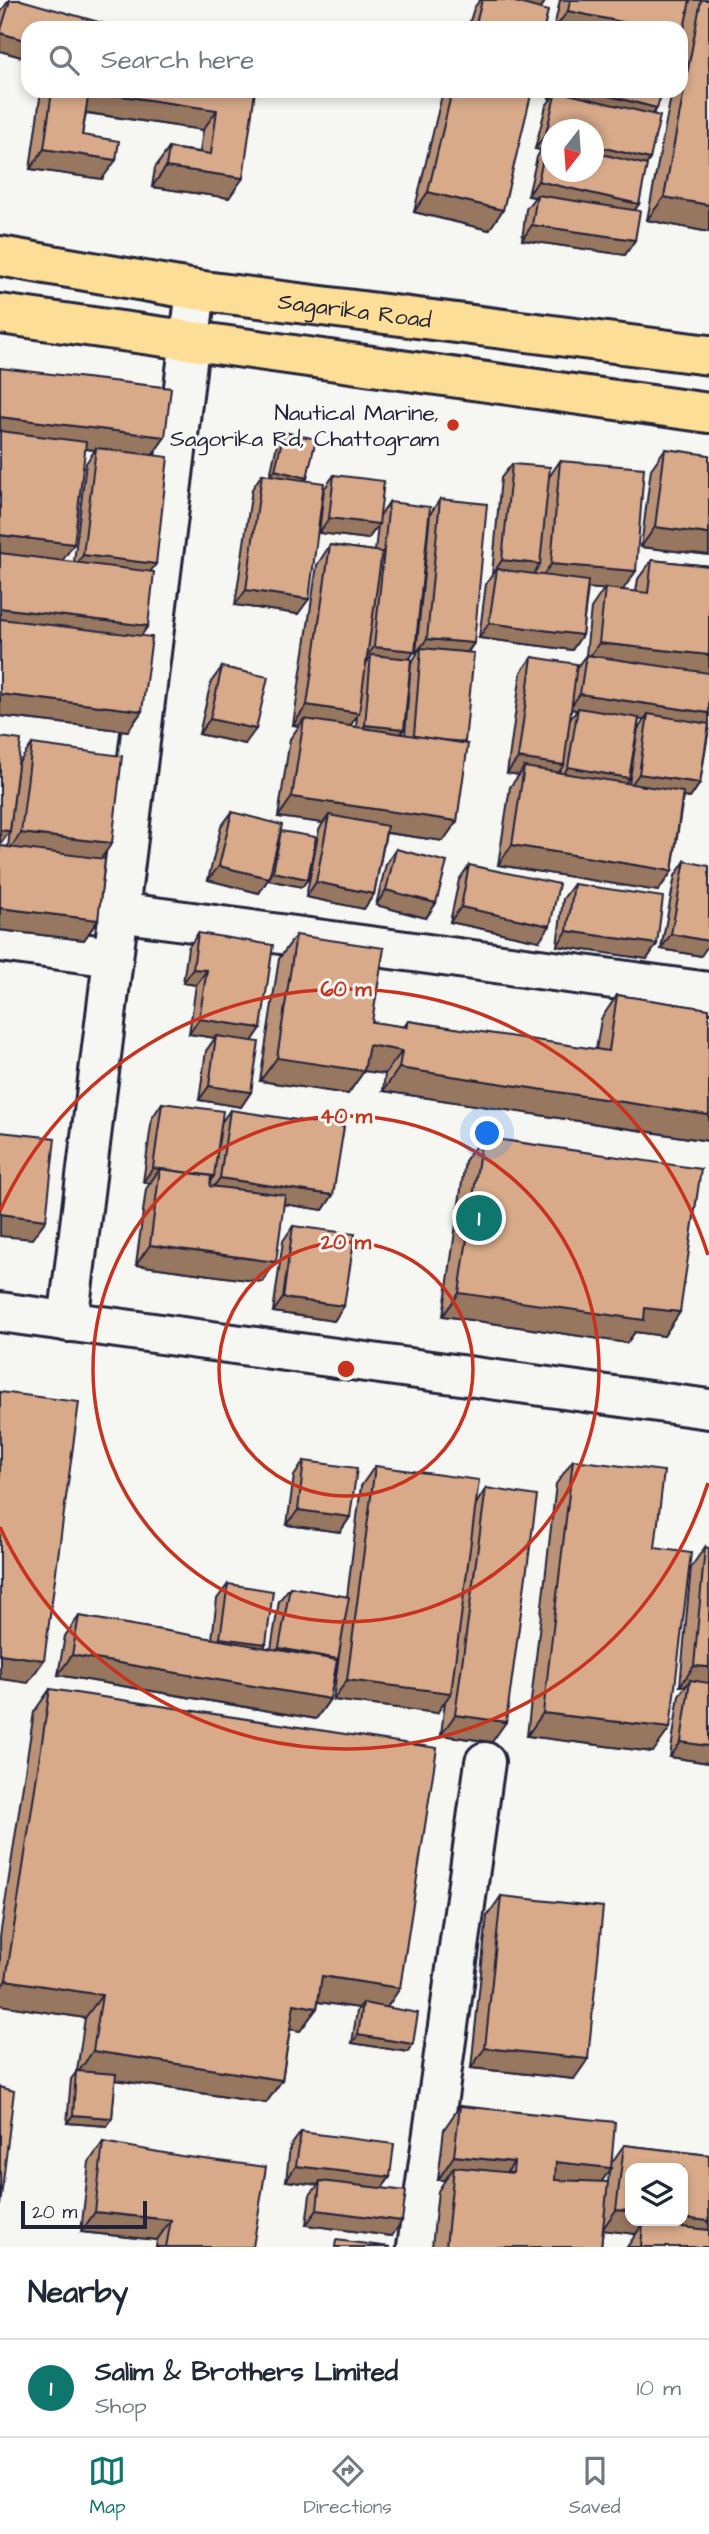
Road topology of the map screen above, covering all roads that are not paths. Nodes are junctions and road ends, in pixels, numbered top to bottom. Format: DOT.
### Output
graph roads {
  1 [pos="0,256"];
  2 [pos="196,290"];
  3 [pos="0,314"];
  4 [pos="188,341"];
  5 [pos="709,355"];
  6 [pos="709,413"];
  7 [pos="118,912"];
  8 [pos="0,942"];
  9 [pos="113,957"];
  10 [pos="709,992"];
  11 [pos="0,1312"];
  12 [pos="68,1322"];
  13 [pos="709,1409"];
  14 [pos="485,1762"];
  15 [pos="417,2247"];
  1 -- 2 [label="main road, Sagarika Road"];
  2 -- 4 [label="street"];
  2 -- 5 [label="main road, Sagarika Road"];
  3 -- 4 [label="main road"];
  4 -- 6 [label="main road"];
  4 -- 7 [label="street"];
  7 -- 9 [label="street"];
  7 -- 10 [label="street"];
  8 -- 9 [label="street"];
  9 -- 12 [label="street"];
  11 -- 12 [label="street"];
  12 -- 13 [label="street"];
  14 -- 15 [label="street"];
}
